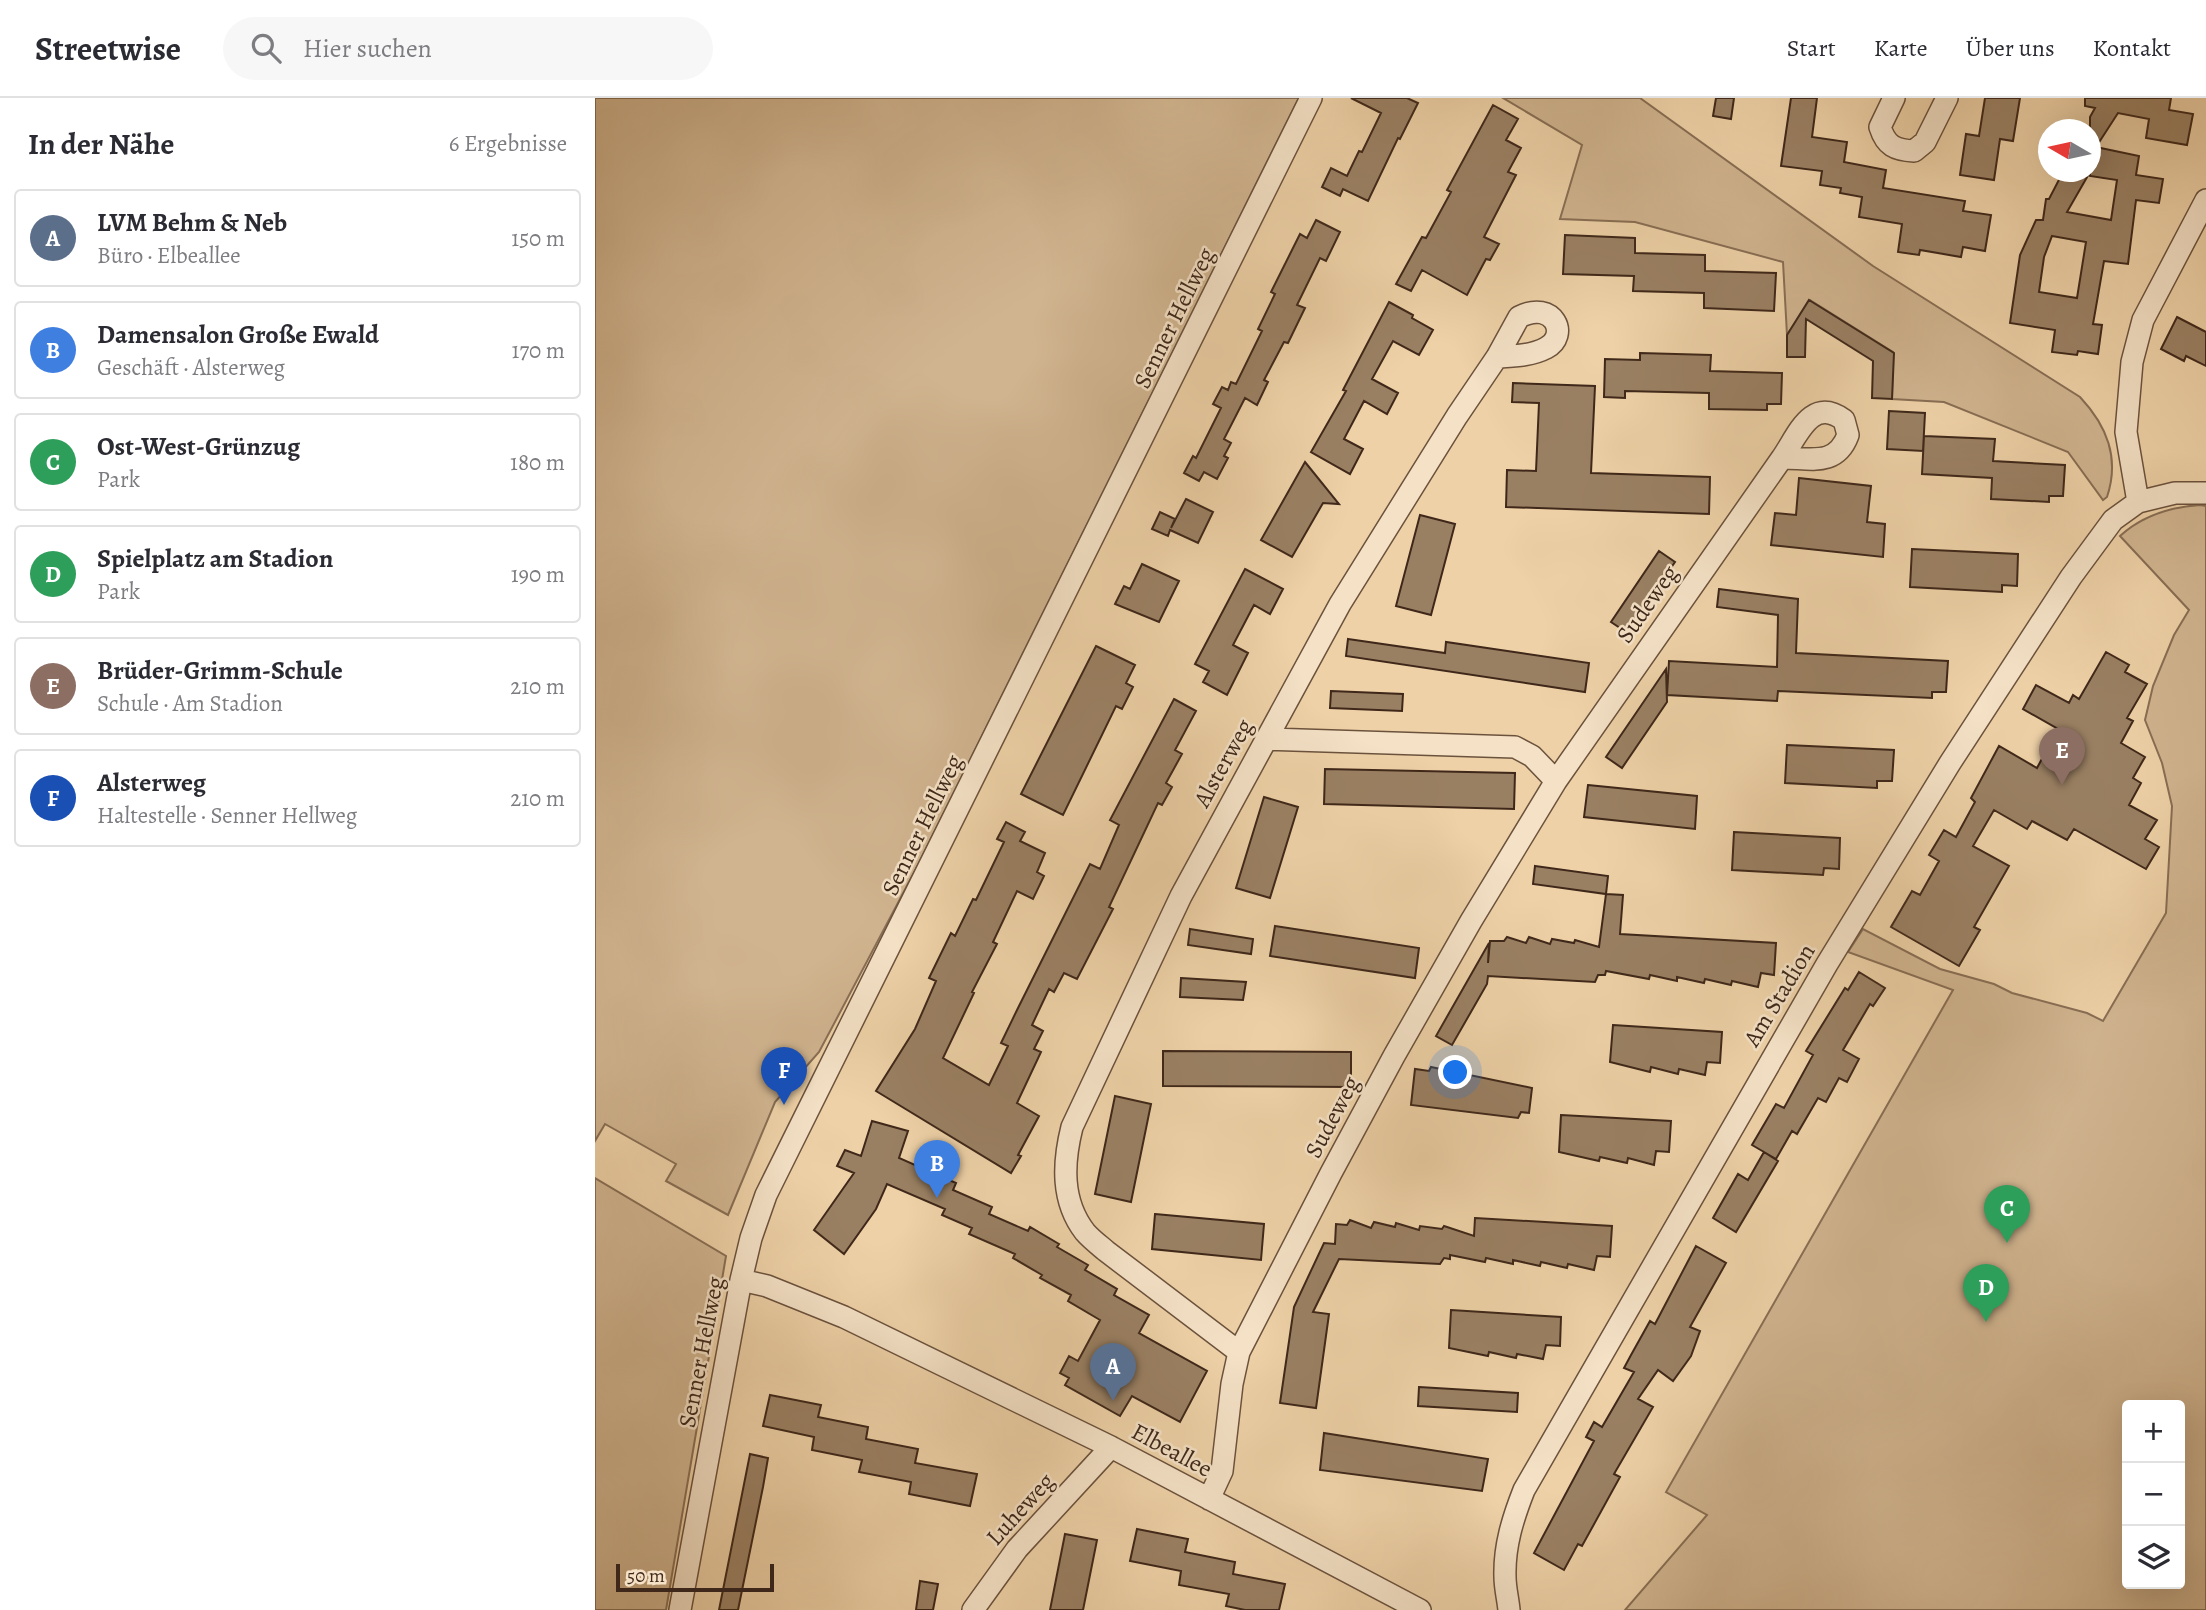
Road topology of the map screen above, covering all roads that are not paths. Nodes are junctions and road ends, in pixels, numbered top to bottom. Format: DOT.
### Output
graph roads {
  1 [pos="1311,98"];
  2 [pos="1894,98"];
  3 [pos="1947,98"];
  4 [pos="2206,200"];
  5 [pos="1497,357"];
  6 [pos="1782,458"];
  7 [pos="2206,493"];
  8 [pos="2138,502"];
  9 [pos="1266,739"];
  10 [pos="1556,781"];
  11 [pos="741,1280"];
  12 [pos="1239,1352"];
  13 [pos="1111,1447"];
  14 [pos="1209,1499"];
  15 [pos="1396,1604"];
  16 [pos="680,1610"];
  17 [pos="973,1610"];
  18 [pos="1420,1610"];
  19 [pos="1509,1610"];
  1 -- 11 [label="street, Senner Hellweg"];
  2 -- 3 [label="street"];
  4 -- 8 [label="street"];
  5 -- 9 [label="street, Alsterweg"];
  6 -- 10 [label="street, Sudeweg"];
  7 -- 8 [label="street, Am Stadion"];
  8 -- 19 [label="street, Am Stadion"];
  9 -- 10 [label="street"];
  9 -- 12 [label="street, Alsterweg"];
  10 -- 12 [label="street, Sudeweg"];
  11 -- 13 [label="street, Elbeallee"];
  11 -- 16 [label="street, Senner Hellweg"];
  12 -- 14 [label="street, Sudeweg"];
  13 -- 14 [label="street, Elbeallee"];
  13 -- 17 [label="street, Luheweg"];
  14 -- 15 [label="street, Elbeallee"];
  15 -- 18 [label="street, Elbeallee"];
}
